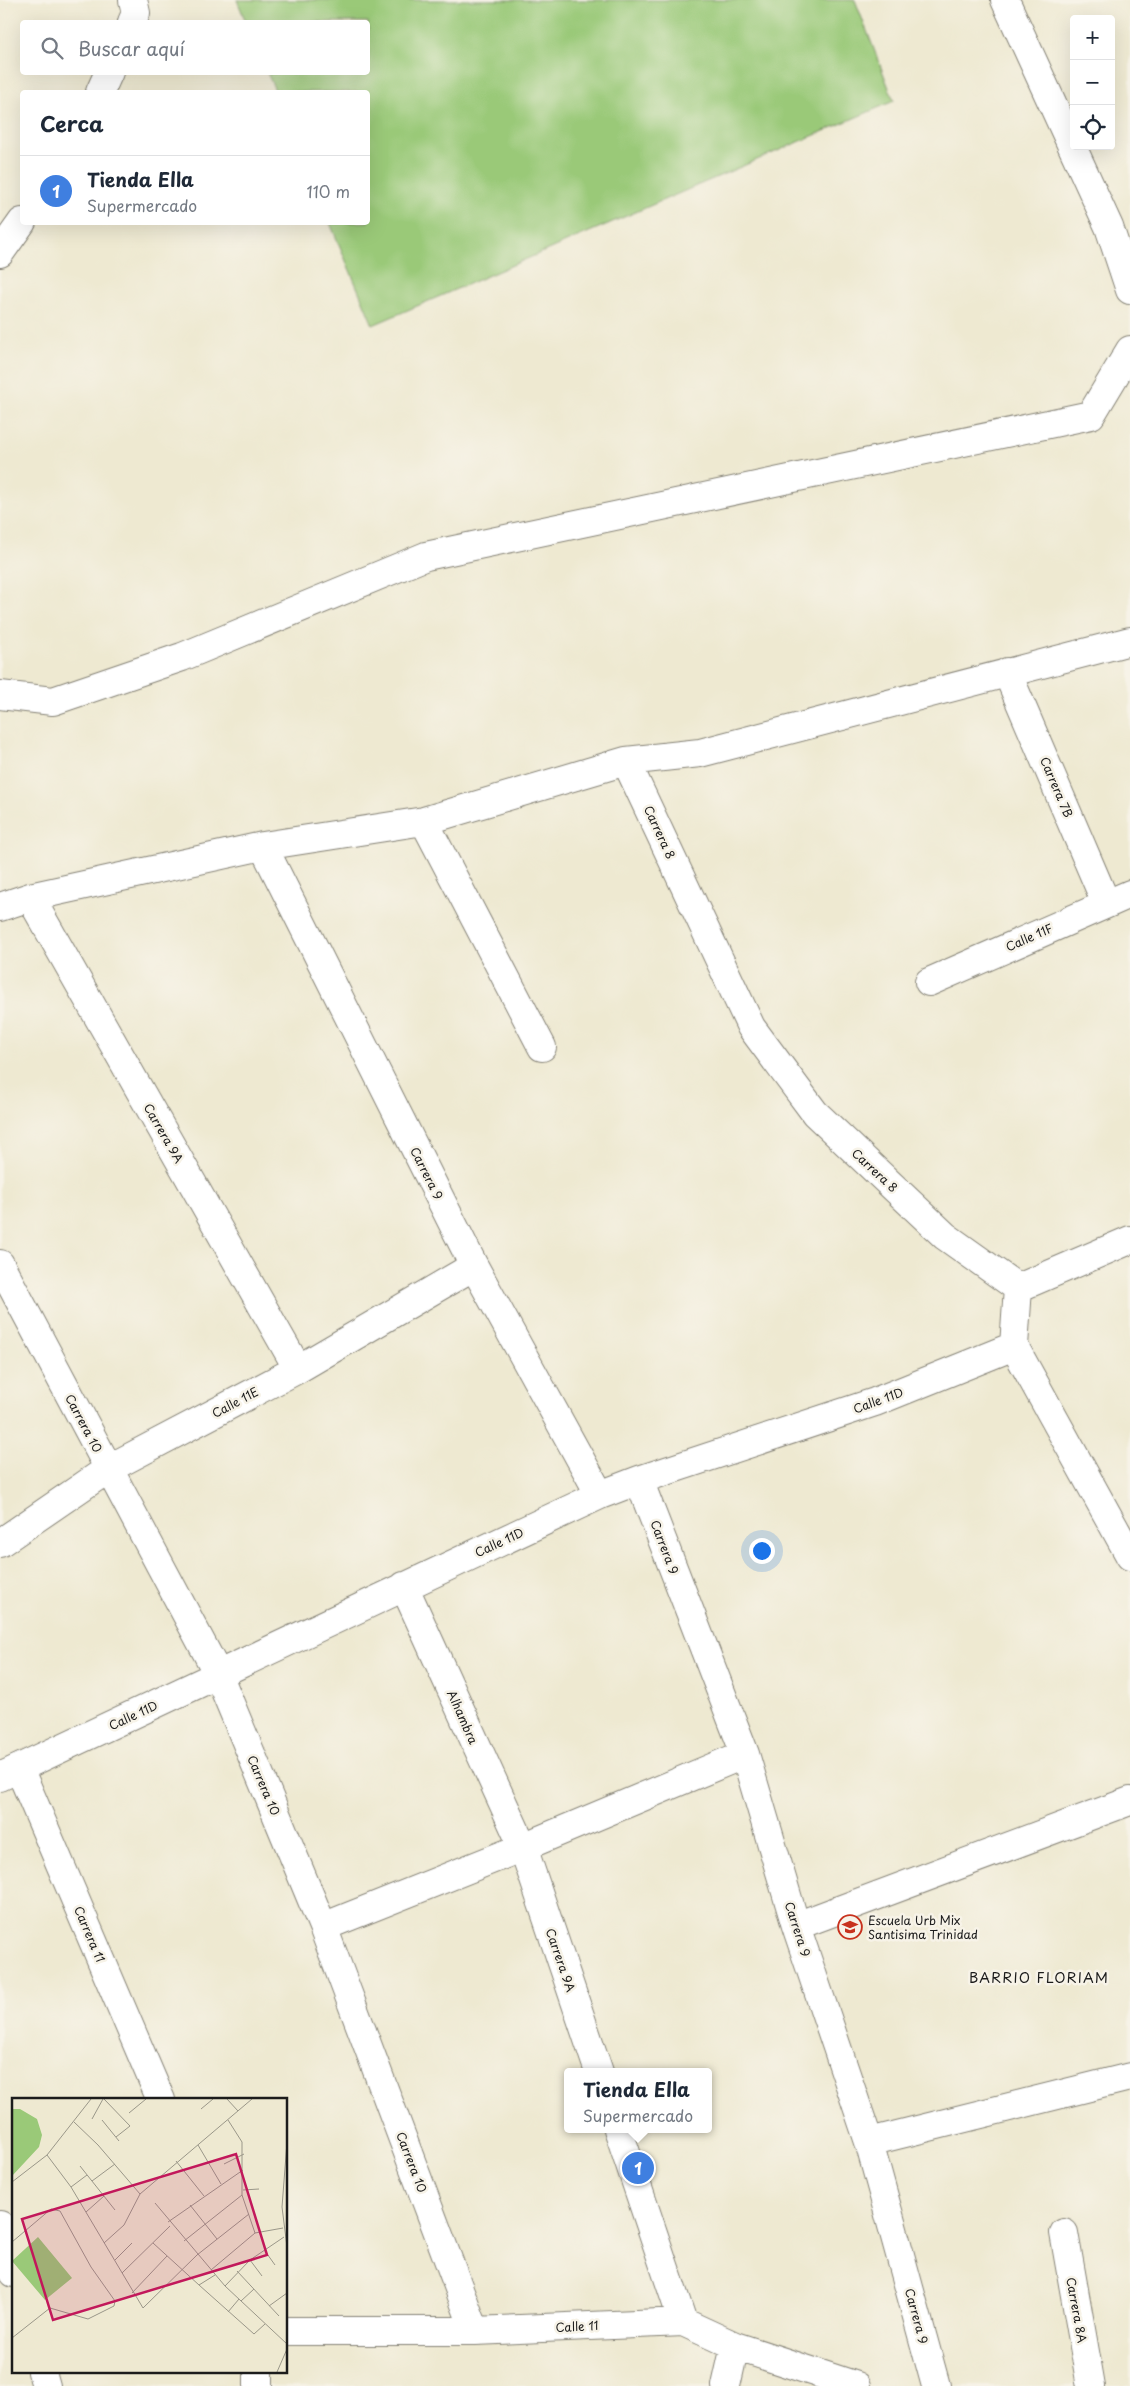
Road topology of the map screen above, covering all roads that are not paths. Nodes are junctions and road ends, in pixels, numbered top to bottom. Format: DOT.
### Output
graph roads {
  1 [pos="133,0"];
  2 [pos="1005,0"];
  3 [pos="133,20"];
  4 [pos="108,75"];
  5 [pos="101,90"];
  6 [pos="20,225"];
  7 [pos="0,253"];
  8 [pos="1130,290"];
  9 [pos="1130,350"];
  10 [pos="1130,642"];
  11 [pos="1007,672"];
  12 [pos="0,695"];
  13 [pos="626,762"];
  14 [pos="424,821"];
  15 [pos="263,846"];
  16 [pos="30,897"];
  17 [pos="1118,898"];
  18 [pos="0,907"];
  19 [pos="929,982"];
  20 [pos="542,1047"];
  21 [pos="1130,1240"];
  22 [pos="0,1264"];
  23 [pos="474,1266"];
  24 [pos="1018,1288"];
  25 [pos="1014,1346"];
  26 [pos="298,1368"];
  27 [pos="108,1469"];
  28 [pos="639,1480"];
  29 [pos="600,1495"];
  30 [pos="0,1543"];
  31 [pos="1130,1556"];
  32 [pos="404,1586"];
  33 [pos="218,1674"];
  34 [pos="745,1754"];
  35 [pos="10,1773"];
  36 [pos="1130,1801"];
  37 [pos="523,1848"];
  38 [pos="796,1926"];
  39 [pos="323,1927"];
  40 [pos="597,2068"];
  41 [pos="1130,2077"];
  42 [pos="160,2098"];
  43 [pos="619,2133"];
  44 [pos="869,2142"];
  45 [pos="0,2225"];
  46 [pos="1064,2233"];
  47 [pos="12,2266"];
  48 [pos="683,2322"];
  49 [pos="288,2331"];
  50 [pos="475,2331"];
  51 [pos="735,2346"];
  52 [pos="726,2386"];
  53 [pos="856,2386"];
  54 [pos="936,2386"];
  55 [pos="1091,2386"];
  1 -- 3 [label="street"];
  2 -- 8 [label="street"];
  4 -- 5 [label="street"];
  6 -- 7 [label="street"];
  9 -- 12 [label="street"];
  10 -- 11 [label="street"];
  11 -- 13 [label="street"];
  11 -- 17 [label="street, Carrera 7B"];
  13 -- 14 [label="street"];
  13 -- 24 [label="street, Carrera 8"];
  14 -- 15 [label="street"];
  14 -- 20 [label="street"];
  15 -- 16 [label="street"];
  15 -- 23 [label="street, Carrera 9"];
  16 -- 18 [label="street"];
  16 -- 26 [label="street, Carrera 9A"];
  17 -- 19 [label="street, Calle 11F"];
  21 -- 24 [label="street"];
  22 -- 27 [label="street, Carrera 10"];
  23 -- 26 [label="street, Calle 11E"];
  23 -- 29 [label="street, Carrera 9"];
  24 -- 25 [label="street"];
  25 -- 28 [label="street, Calle 11D"];
  25 -- 31 [label="street"];
  26 -- 27 [label="street, Calle 11E"];
  27 -- 30 [label="street, Calle 11E"];
  27 -- 33 [label="street, Carrera 10"];
  28 -- 29 [label="street, Calle 11D"];
  28 -- 34 [label="street, Carrera 9"];
  29 -- 32 [label="street, Calle 11D"];
  32 -- 33 [label="street, Calle 11D"];
  32 -- 37 [label="street, Alhambra"];
  33 -- 35 [label="street, Calle 11D"];
  33 -- 39 [label="street, Carrera 10"];
  34 -- 37 [label="street"];
  34 -- 38 [label="street, Carrera 9"];
  35 -- 42 [label="street, Carrera 11"];
  36 -- 38 [label="street"];
  37 -- 39 [label="street"];
  37 -- 40 [label="street, Carrera 9A"];
  38 -- 44 [label="street, Carrera 9"];
  39 -- 50 [label="street, Carrera 10"];
  41 -- 44 [label="street"];
  43 -- 48 [label="street"];
  44 -- 54 [label="street, Carrera 9"];
  45 -- 47 [label="street"];
  46 -- 55 [label="street, Carrera 8A"];
  48 -- 50 [label="street, Calle 11"];
  48 -- 51 [label="street, Calle 11"];
  49 -- 50 [label="street, Calle 11"];
  51 -- 52 [label="street"];
  51 -- 53 [label="street, Calle 11"];
}
